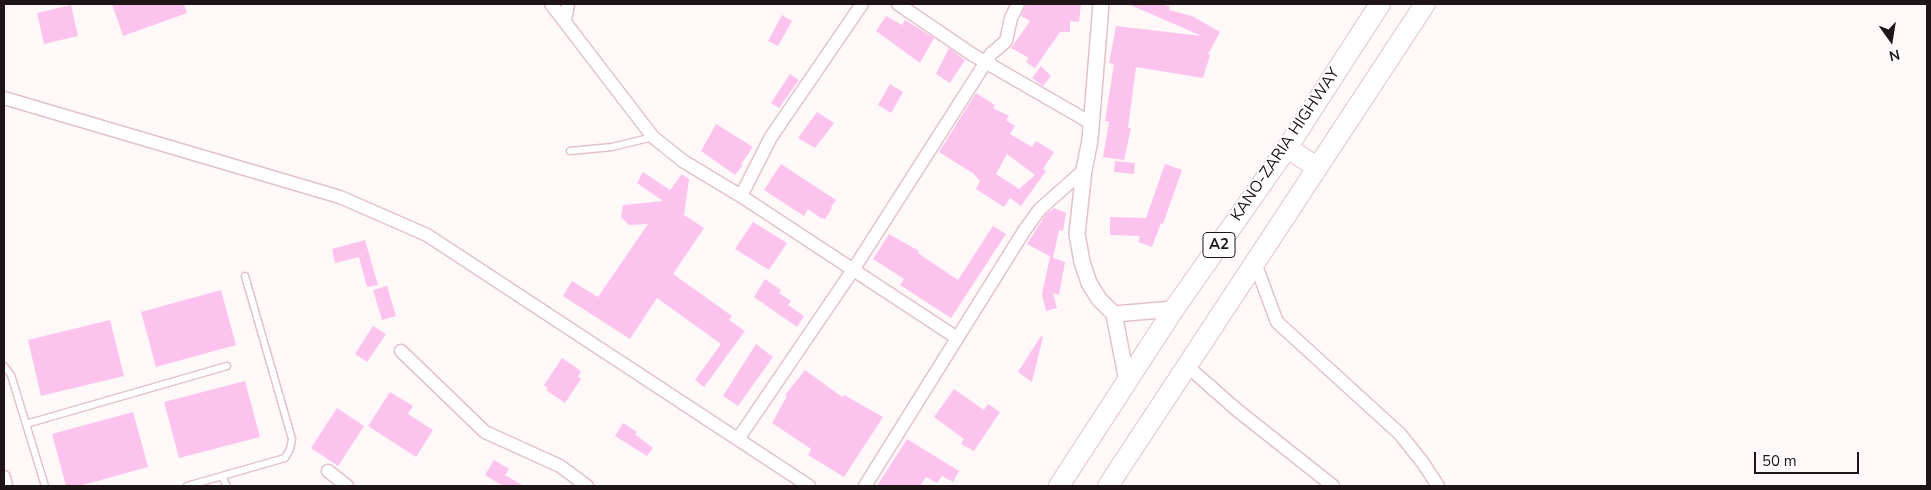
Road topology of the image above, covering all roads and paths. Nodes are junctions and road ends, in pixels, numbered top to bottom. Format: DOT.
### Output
graph roads {
  1 [pos="551,4"];
  2 [pos="568,4"];
  3 [pos="862,4"];
  4 [pos="898,4"];
  5 [pos="1018,4"];
  6 [pos="1101,4"];
  7 [pos="1380,4"];
  8 [pos="1425,4"];
  9 [pos="565,20"];
  10 [pos="986,62"];
  11 [pos="4,98"];
  12 [pos="1091,123"];
  13 [pos="652,137"];
  14 [pos="1287,148"];
  15 [pos="570,151"];
  16 [pos="1317,168"];
  17 [pos="1084,170"];
  18 [pos="741,196"];
  19 [pos="1255,263"];
  20 [pos="853,270"];
  21 [pos="245,276"];
  22 [pos="1174,310"];
  23 [pos="1114,314"];
  24 [pos="957,338"];
  25 [pos="401,351"];
  26 [pos="4,366"];
  27 [pos="227,366"];
  28 [pos="1187,366"];
  29 [pos="1127,381"];
  30 [pos="26,424"];
  31 [pos="738,439"];
  32 [pos="328,471"];
  33 [pos="4,477"];
  34 [pos="222,477"];
  35 [pos="6,486"];
  36 [pos="45,486"];
  37 [pos="187,486"];
  38 [pos="227,486"];
  39 [pos="347,486"];
  40 [pos="587,486"];
  41 [pos="809,486"];
  42 [pos="865,486"];
  43 [pos="1059,486"];
  44 [pos="1108,486"];
  45 [pos="1333,486"];
  46 [pos="1438,486"];
  1 -- 9 [label="street"];
  2 -- 9 [label="street"];
  3 -- 18 [label="street"];
  4 -- 10 [label="street"];
  5 -- 10 [label="street"];
  6 -- 12 [label="street"];
  7 -- 14 [label="highway, KANO-ZARIA HIGHWAY / A2"];
  8 -- 16 [label="highway, A2"];
  9 -- 13 [label="street"];
  10 -- 12 [label="street"];
  10 -- 20 [label="street"];
  11 -- 31 [label="street"];
  12 -- 17 [label="street"];
  13 -- 15 [label="lane"];
  13 -- 18 [label="street"];
  14 -- 16 [label="highway"];
  14 -- 22 [label="highway, KANO-ZARIA HIGHWAY / A2"];
  16 -- 19 [label="highway, A2"];
  17 -- 23 [label="street"];
  17 -- 24 [label="street"];
  18 -- 20 [label="street"];
  19 -- 28 [label="highway, A2"];
  19 -- 46 [label="street"];
  20 -- 24 [label="street"];
  20 -- 31 [label="street"];
  21 -- 34 [label="lane"];
  22 -- 23 [label="street"];
  22 -- 29 [label="highway, KANO-ZARIA HIGHWAY / A2"];
  23 -- 29 [label="street"];
  24 -- 42 [label="street"];
  25 -- 40 [label="street"];
  26 -- 30 [label="lane"];
  27 -- 30 [label="lane"];
  28 -- 44 [label="highway, A2"];
  28 -- 45 [label="street"];
  29 -- 43 [label="highway, KANO-ZARIA HIGHWAY / A2"];
  30 -- 36 [label="lane"];
  31 -- 41 [label="street"];
  32 -- 39 [label="street"];
  33 -- 35 [label="street"];
  34 -- 37 [label="lane"];
  34 -- 38 [label="lane"];
}
